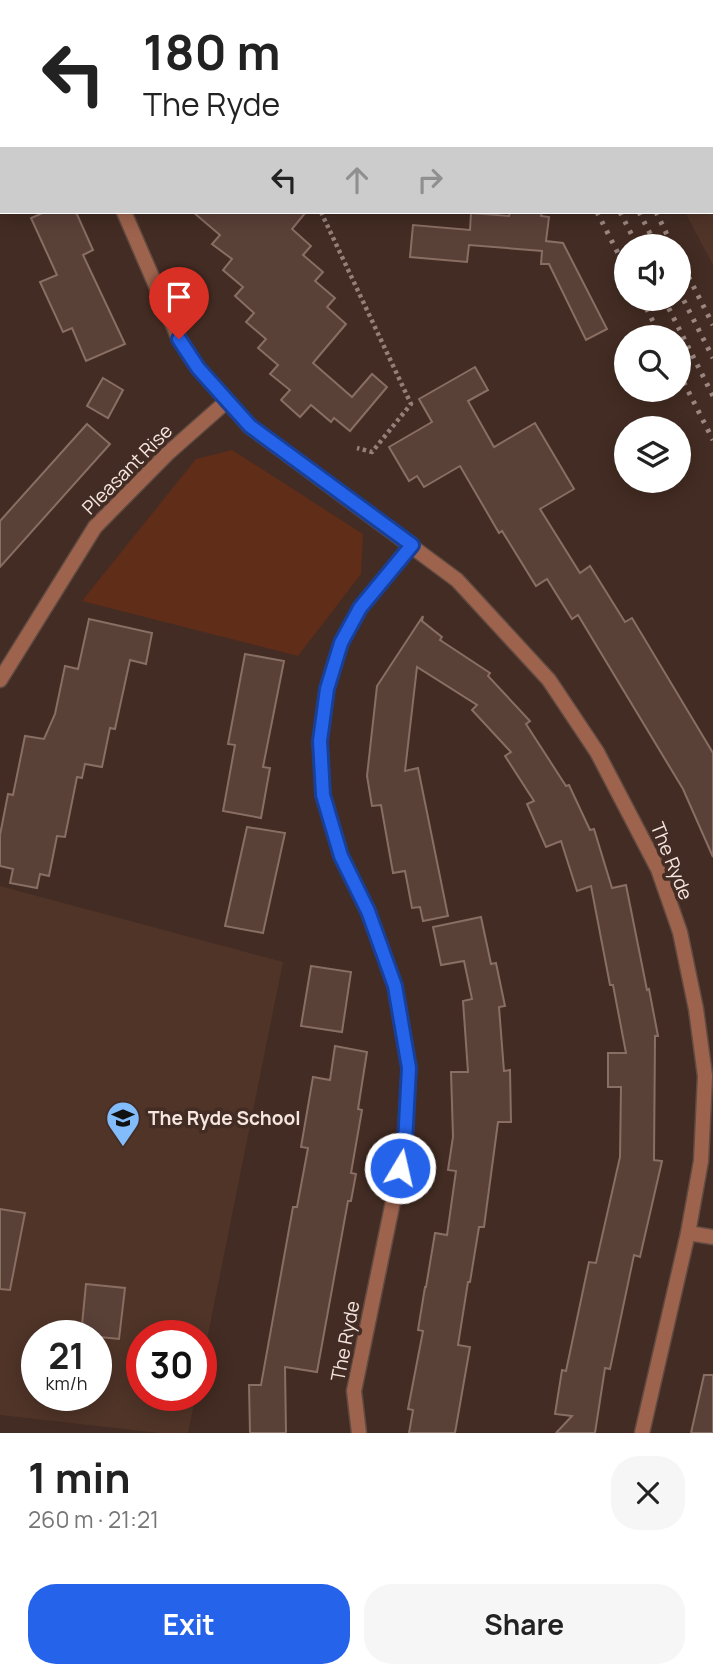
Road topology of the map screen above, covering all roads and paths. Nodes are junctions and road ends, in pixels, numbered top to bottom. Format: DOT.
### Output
graph roads {
  1 [pos="125,214"];
  2 [pos="322,214"];
  3 [pos="226,401"];
  4 [pos="357,449"];
  5 [pos="412,545"];
  6 [pos="0,680"];
  7 [pos="688,1233"];
  8 [pos="713,1237"];
  9 [pos="359,1433"];
  10 [pos="642,1433"];
  1 -- 3 [label="street, The Ryde"];
  2 -- 4 [label="path"];
  3 -- 5 [label="street, The Ryde"];
  3 -- 6 [label="street, Pleasant Rise"];
  5 -- 7 [label="street, The Ryde"];
  5 -- 9 [label="street, The Ryde"];
  7 -- 8 [label="street"];
  7 -- 10 [label="street, The Ryde"];
}
